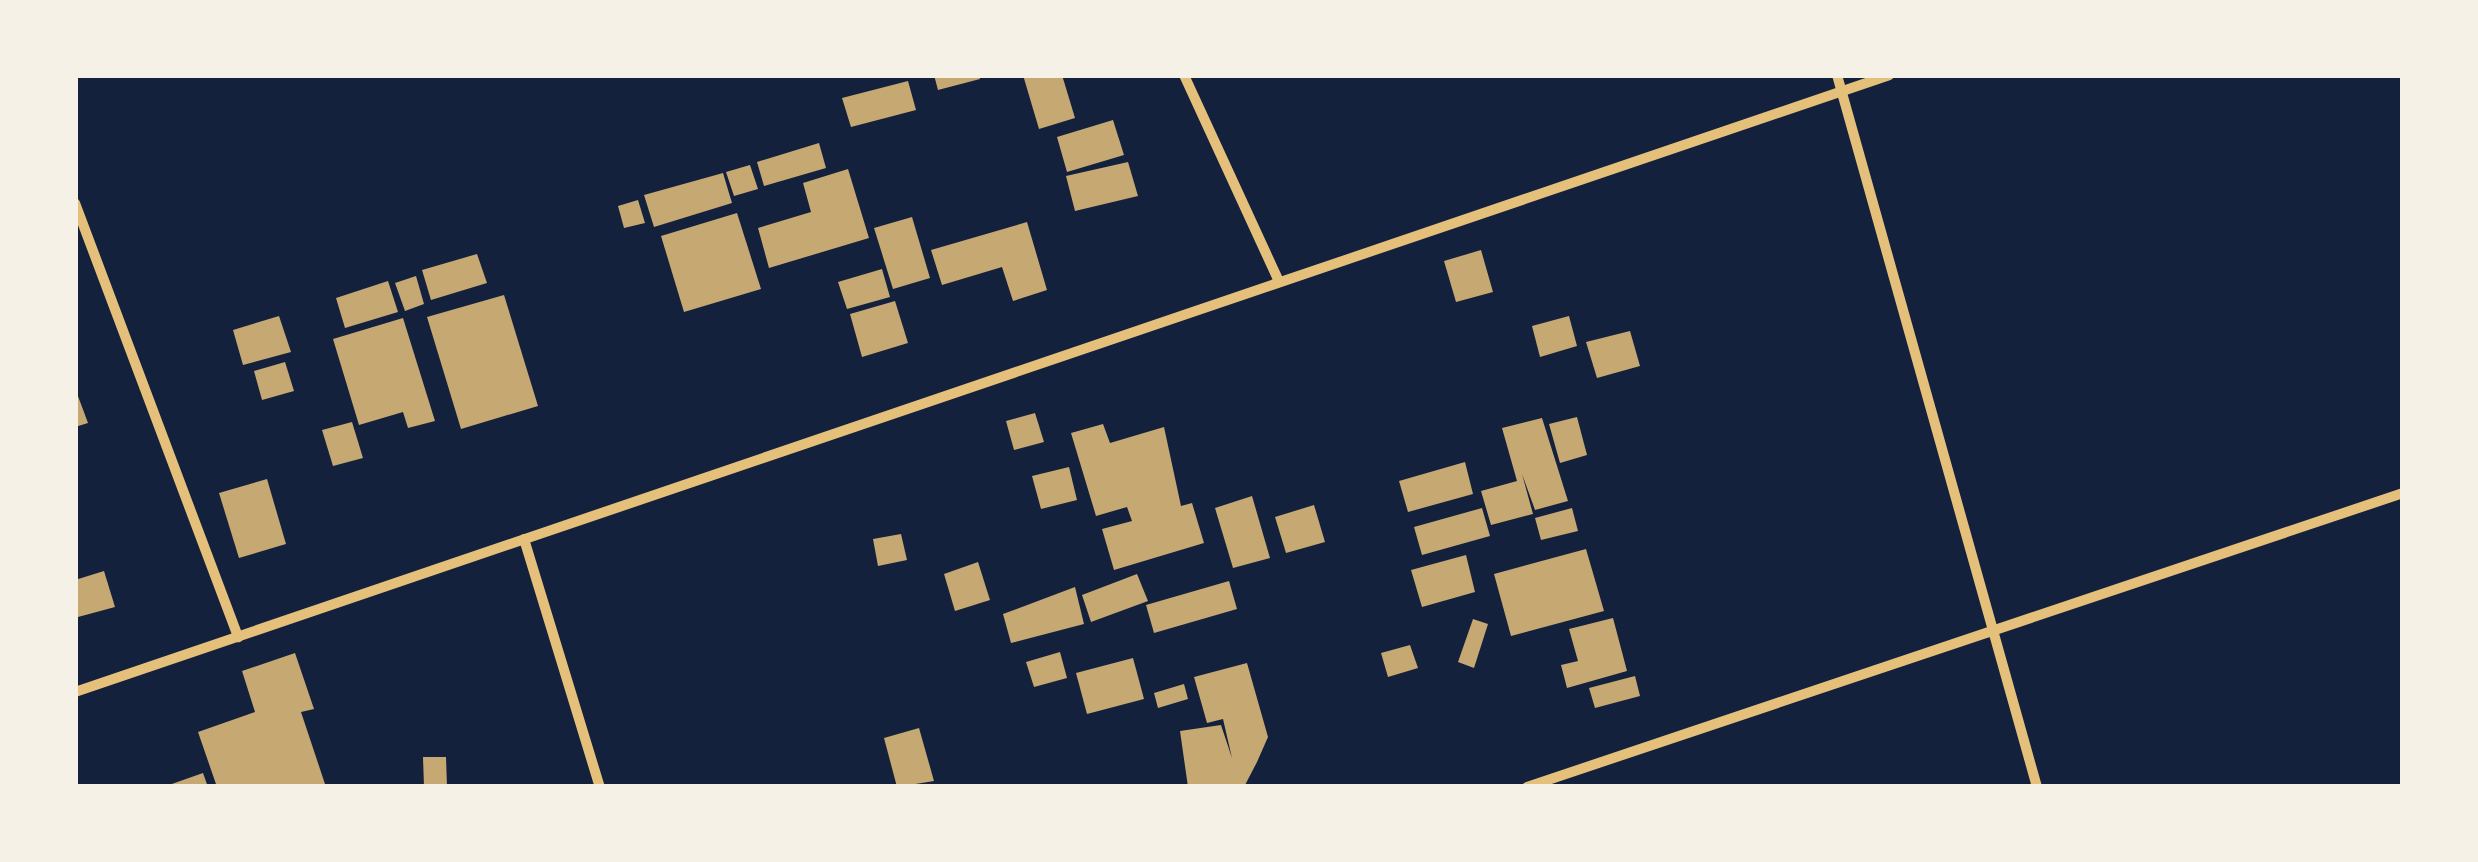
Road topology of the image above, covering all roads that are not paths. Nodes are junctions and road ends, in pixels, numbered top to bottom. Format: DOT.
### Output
graph roads {
  1 [pos="1184,75"];
  2 [pos="1836,75"];
  3 [pos="1889,75"];
  4 [pos="1841,92"];
  5 [pos="75,203"];
  6 [pos="1279,282"];
  7 [pos="2403,493"];
  8 [pos="524,539"];
  9 [pos="1995,629"];
  10 [pos="238,637"];
  11 [pos="75,692"];
  12 [pos="600,787"];
  13 [pos="1527,787"];
  14 [pos="2037,787"];
  1 -- 6 [label="street"];
  2 -- 4 [label="street"];
  3 -- 4 [label="street"];
  4 -- 6 [label="street"];
  4 -- 9 [label="street"];
  5 -- 10 [label="street"];
  6 -- 8 [label="street"];
  7 -- 9 [label="street"];
  8 -- 10 [label="street"];
  8 -- 12 [label="street"];
  9 -- 13 [label="street"];
  9 -- 14 [label="street"];
  10 -- 11 [label="street"];
}
